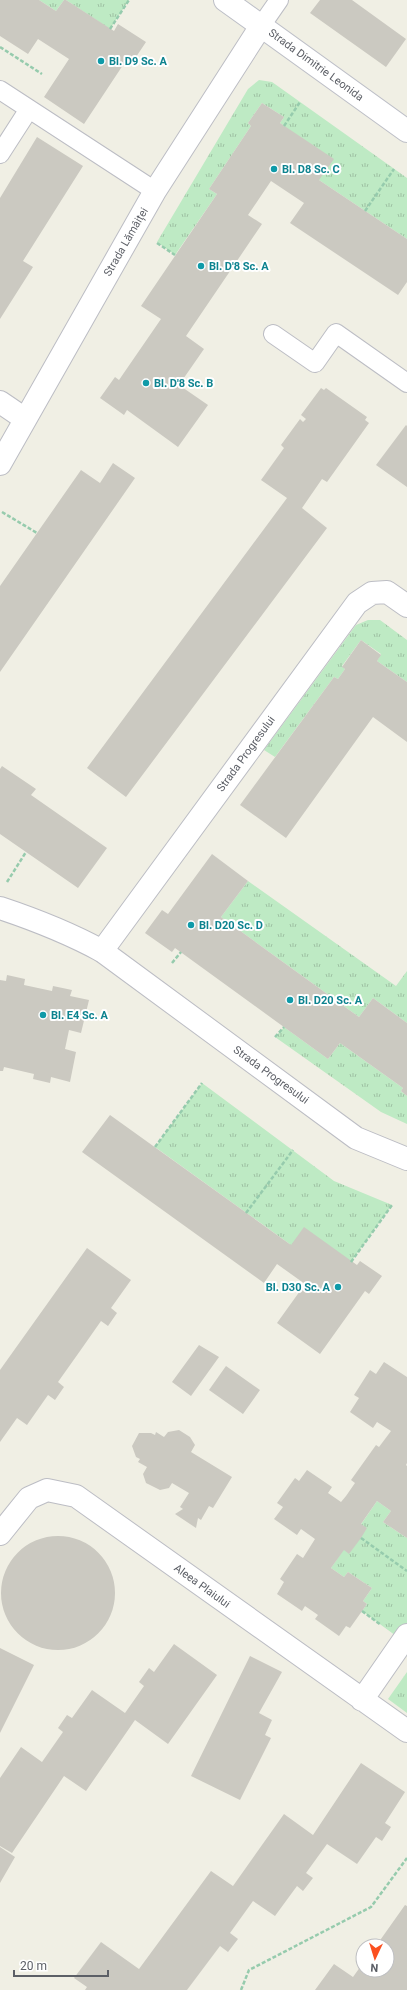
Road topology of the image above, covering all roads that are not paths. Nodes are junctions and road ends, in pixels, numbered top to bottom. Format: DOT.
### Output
graph roads {
  1 [pos="225,0"];
  2 [pos="279,0"];
  3 [pos="261,26"];
  4 [pos="0,90"];
  5 [pos="29,109"];
  6 [pos="407,131"];
  7 [pos="0,154"];
  8 [pos="155,191"];
  9 [pos="273,334"];
  10 [pos="407,383"];
  11 [pos="0,402"];
  12 [pos="25,419"];
  13 [pos="0,464"];
  14 [pos="407,606"];
  15 [pos="0,908"];
  16 [pos="102,951"];
  17 [pos="407,1159"];
  18 [pos="0,1534"];
  19 [pos="407,1635"];
  20 [pos="362,1700"];
  21 [pos="407,1731"];
  1 -- 3 [label="street, Strada Dimitrie Leonida"];
  2 -- 3 [label="lane"];
  3 -- 6 [label="street, Strada Dimitrie Leonida"];
  3 -- 8 [label="street, Strada Lămâiței"];
  4 -- 5 [label="lane"];
  5 -- 7 [label="lane"];
  5 -- 8 [label="lane"];
  8 -- 12 [label="street, Strada Lămâiței"];
  9 -- 10 [label="lane"];
  11 -- 12 [label="street"];
  12 -- 13 [label="street, Strada Lămâiței"];
  14 -- 16 [label="street, Strada Progresului"];
  15 -- 16 [label="street, Strada Progresului"];
  16 -- 17 [label="street, Strada Progresului"];
  18 -- 20 [label="street, Aleea Plaiului"];
  19 -- 20 [label="street"];
  20 -- 21 [label="street, Aleea Plaiului"];
}
